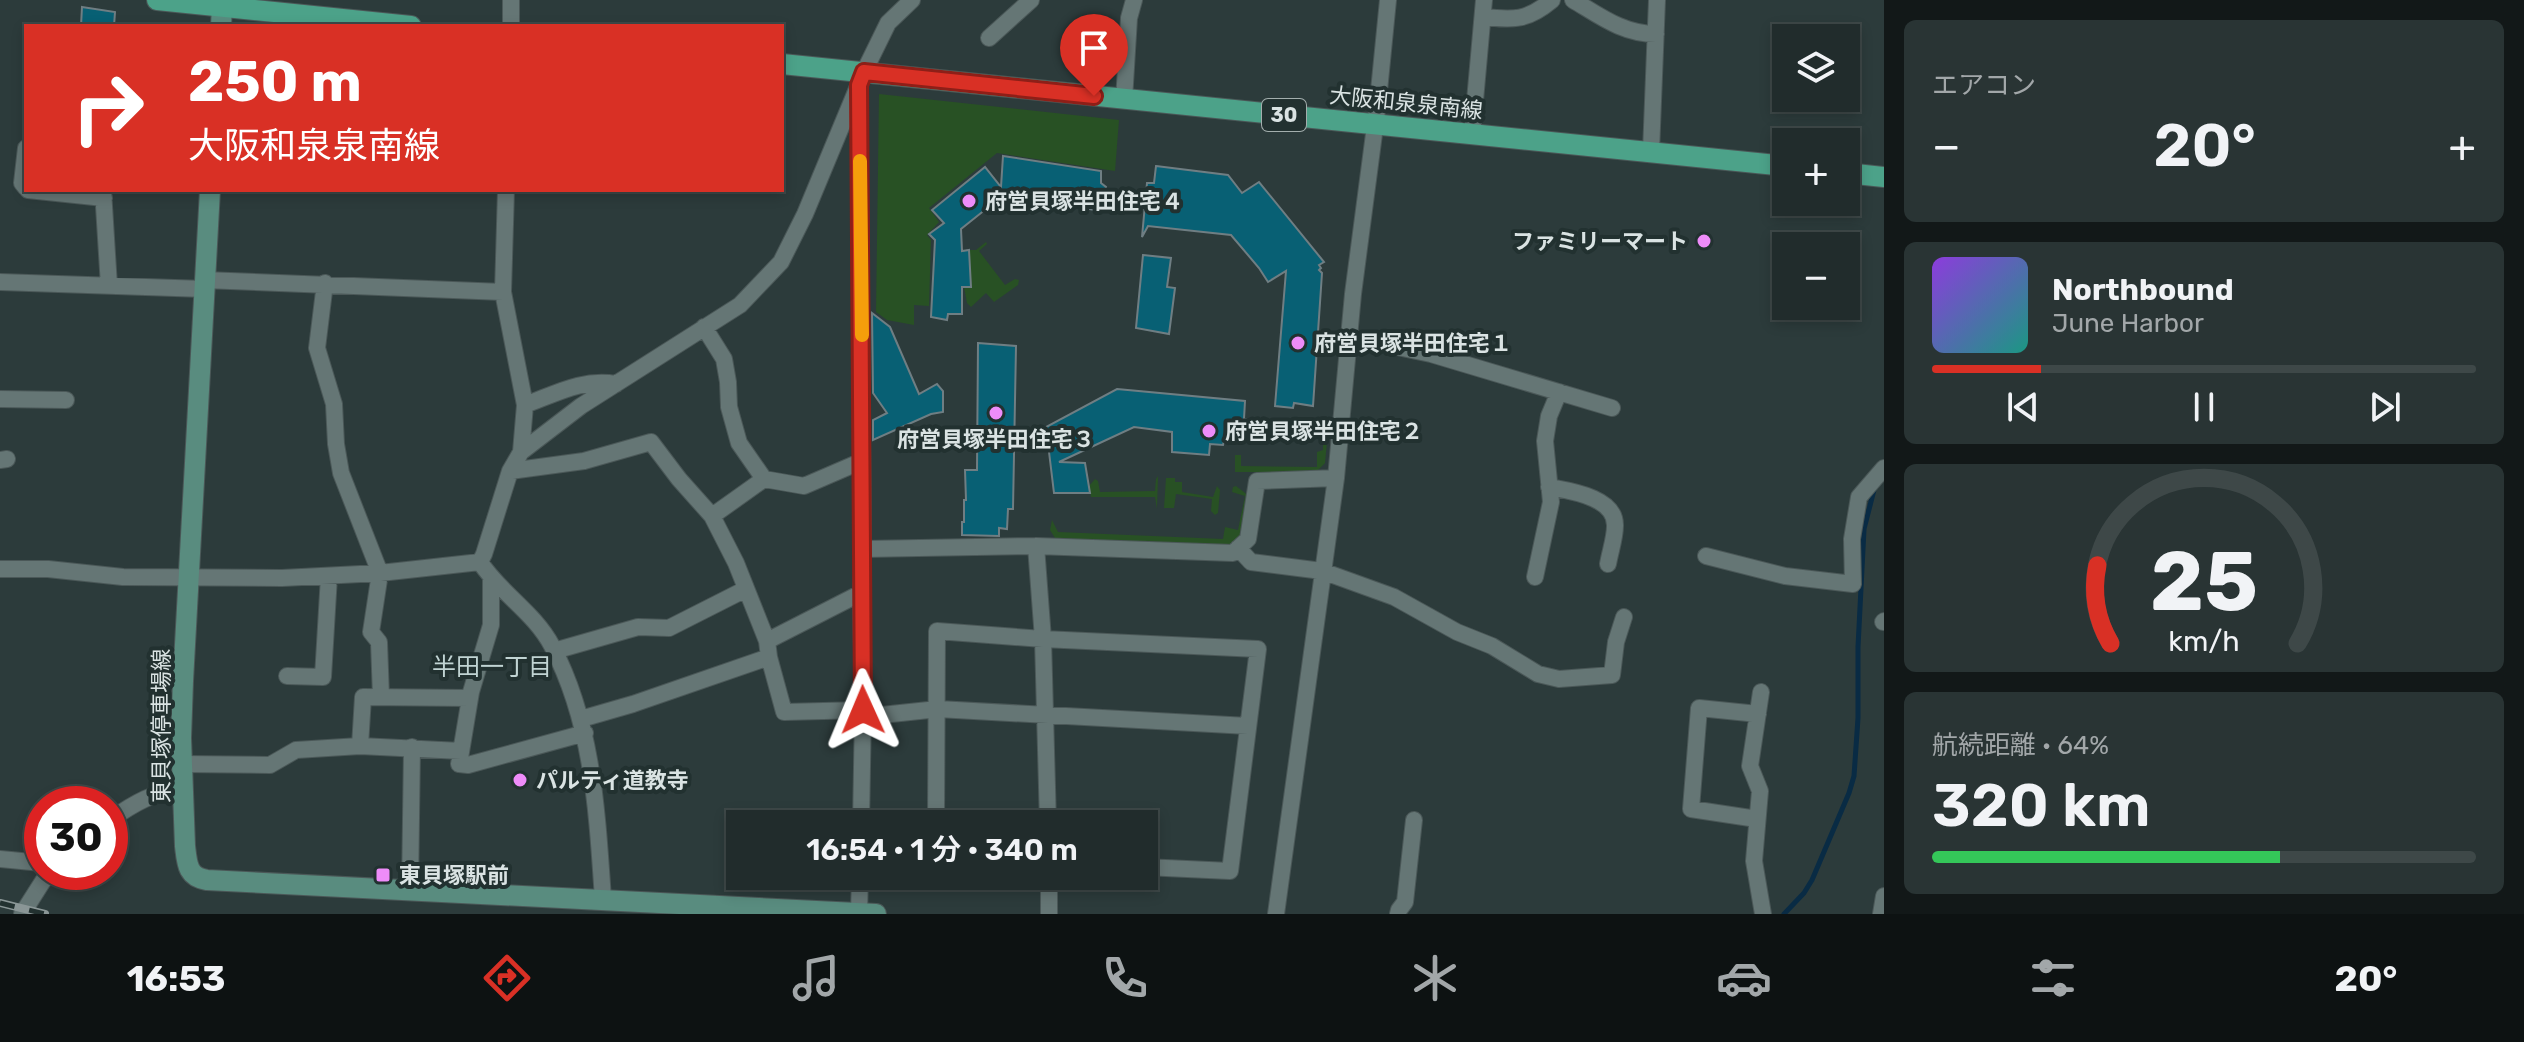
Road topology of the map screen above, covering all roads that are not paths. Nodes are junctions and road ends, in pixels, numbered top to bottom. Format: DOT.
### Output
graph roads {
  1 [pos="157,0"];
  2 [pos="511,0"];
  3 [pos="912,0"];
  4 [pos="1031,0"];
  5 [pos="1134,0"];
  6 [pos="1388,0"];
  7 [pos="1552,0"];
  8 [pos="1573,0"];
  9 [pos="1657,0"];
  10 [pos="1484,8"];
  11 [pos="222,11"];
  12 [pos="386,24"];
  13 [pos="511,24"];
  14 [pos="1656,34"];
  15 [pos="989,38"];
  16 [pos="784,64"];
  17 [pos="862,78"];
  18 [pos="1124,100"];
  19 [pos="1375,124"];
  20 [pos="1472,134"];
  21 [pos="1651,152"];
  22 [pos="1772,165"];
  23 [pos="24,166"];
  24 [pos="1860,174"];
  25 [pos="1884,177"];
  26 [pos="24,185"];
  27 [pos="73,192"];
  28 [pos="210,192"];
  29 [pos="506,192"];
  30 [pos="104,194"];
  31 [pos="0,282"];
  32 [pos="325,283"];
  33 [pos="204,284"];
  34 [pos="109,286"];
  35 [pos="503,292"];
  36 [pos="704,327"];
  37 [pos="1350,337"];
  38 [pos="616,384"];
  39 [pos="1559,392"];
  40 [pos="0,399"];
  41 [pos="66,400"];
  42 [pos="525,405"];
  43 [pos="1612,408"];
  44 [pos="521,452"];
  45 [pos="862,461"];
  46 [pos="1884,468"];
  47 [pos="510,471"];
  48 [pos="1336,478"];
  49 [pos="764,479"];
  50 [pos="1549,487"];
  51 [pos="712,516"];
  52 [pos="1036,546"];
  53 [pos="1238,548"];
  54 [pos="863,549"];
  55 [pos="1706,556"];
  56 [pos="480,562"];
  57 [pos="1608,564"];
  58 [pos="0,569"];
  59 [pos="1322,571"];
  60 [pos="380,573"];
  61 [pos="329,576"];
  62 [pos="1535,577"];
  63 [pos="189,578"];
  64 [pos="491,578"];
  65 [pos="746,589"];
  66 [pos="861,593"];
  67 [pos="1624,617"];
  68 [pos="1043,639"];
  69 [pos="768,649"];
  70 [pos="554,651"];
  71 [pos="287,676"];
  72 [pos="1761,692"];
  73 [pos="381,697"];
  74 [pos="470,698"];
  75 [pos="938,709"];
  76 [pos="863,714"];
  77 [pos="1758,714"];
  78 [pos="1045,715"];
  79 [pos="583,726"];
  80 [pos="1248,726"];
  81 [pos="360,746"];
  82 [pos="412,747"];
  83 [pos="461,751"];
  84 [pos="182,764"];
  85 [pos="184,789"];
  86 [pos="128,809"];
  87 [pos="861,810"];
  88 [pos="936,810"];
  89 [pos="1048,810"];
  90 [pos="1757,819"];
  91 [pos="1414,820"];
  92 [pos="0,859"];
  93 [pos="24,861"];
  94 [pos="1158,868"];
  95 [pos="37,890"];
  96 [pos="410,890"];
  97 [pos="860,890"];
  98 [pos="1049,890"];
  99 [pos="1884,896"];
  100 [pos="603,899"];
  101 [pos="560,906"];
  102 [pos="859,913"];
  103 [pos="22,914"];
  104 [pos="876,914"];
  105 [pos="1049,914"];
  106 [pos="1276,914"];
  107 [pos="1398,914"];
  108 [pos="1763,914"];
  109 [pos="1881,914"];
  1 -- 11 [label="main road"];
  2 -- 13 [label="street"];
  3 -- 17 [label="street"];
  4 -- 15 [label="street"];
  5 -- 18 [label="street"];
  6 -- 19 [label="street"];
  7 -- 10 [label="street"];
  8 -- 14 [label="street"];
  9 -- 14 [label="street"];
  10 -- 20 [label="street"];
  11 -- 12 [label="main road"];
  14 -- 21 [label="street"];
  16 -- 17 [label="main road, 大阪和泉泉南線 / 30"];
  17 -- 18 [label="main road, 大阪和泉泉南線 / 30"];
  17 -- 36 [label="street"];
  17 -- 45 [label="street"];
  18 -- 19 [label="main road, 大阪和泉泉南線 / 30"];
  19 -- 20 [label="main road, 大阪和泉泉南線 / 30"];
  19 -- 37 [label="street"];
  20 -- 21 [label="main road, 大阪和泉泉南線 / 30"];
  21 -- 22 [label="main road, 大阪和泉泉南線 / 30"];
  23 -- 26 [label="street"];
  24 -- 25 [label="main road"];
  27 -- 30 [label="street"];
  28 -- 33 [label="main road, 東貝塚停車場線"];
  29 -- 35 [label="street"];
  30 -- 34 [label="street"];
  31 -- 34 [label="street"];
  32 -- 33 [label="street"];
  32 -- 35 [label="street"];
  32 -- 60 [label="street"];
  33 -- 34 [label="street"];
  33 -- 63 [label="main road, 東貝塚停車場線"];
  35 -- 42 [label="street"];
  36 -- 38 [label="street"];
  36 -- 49 [label="street"];
  37 -- 39 [label="street"];
  37 -- 48 [label="street"];
  38 -- 42 [label="street"];
  38 -- 44 [label="street"];
  39 -- 43 [label="street"];
  39 -- 50 [label="street"];
  40 -- 41 [label="street"];
  42 -- 44 [label="street"];
  44 -- 47 [label="street"];
  45 -- 49 [label="street"];
  45 -- 54 [label="street"];
  46 -- 55 [label="street"];
  47 -- 51 [label="street"];
  47 -- 56 [label="street"];
  48 -- 53 [label="street"];
  48 -- 59 [label="street"];
  49 -- 51 [label="street"];
  50 -- 57 [label="street"];
  50 -- 62 [label="street"];
  51 -- 65 [label="street"];
  52 -- 53 [label="street"];
  52 -- 54 [label="street"];
  52 -- 68 [label="street"];
  53 -- 59 [label="street"];
  54 -- 66 [label="street"];
  56 -- 60 [label="street"];
  56 -- 64 [label="street"];
  58 -- 63 [label="street"];
  59 -- 67 [label="street"];
  59 -- 106 [label="street"];
  60 -- 61 [label="street"];
  60 -- 73 [label="street"];
  61 -- 63 [label="street"];
  61 -- 71 [label="street"];
  63 -- 84 [label="main road, 東貝塚停車場線"];
  64 -- 70 [label="street"];
  64 -- 74 [label="street"];
  65 -- 69 [label="street"];
  65 -- 70 [label="street"];
  66 -- 69 [label="street"];
  66 -- 76 [label="street"];
  68 -- 75 [label="street"];
  68 -- 78 [label="street"];
  68 -- 80 [label="street"];
  69 -- 76 [label="street"];
  69 -- 79 [label="street"];
  70 -- 79 [label="street"];
  72 -- 77 [label="street"];
  73 -- 74 [label="street"];
  73 -- 81 [label="street"];
  74 -- 83 [label="street"];
  75 -- 76 [label="street"];
  75 -- 78 [label="street"];
  75 -- 88 [label="street"];
  76 -- 87 [label="street"];
  77 -- 90 [label="street"];
  77 -- 90 [label="street"];
  78 -- 80 [label="street"];
  78 -- 89 [label="street"];
  79 -- 83 [label="street"];
  79 -- 100 [label="street"];
  80 -- 94 [label="street"];
  81 -- 82 [label="street"];
  81 -- 84 [label="street"];
  82 -- 83 [label="street"];
  82 -- 96 [label="street"];
  84 -- 85 [label="main road, 東貝塚停車場線"];
  85 -- 86 [label="street"];
  85 -- 96 [label="main road, 東貝塚停車場線"];
  90 -- 108 [label="street"];
  91 -- 107 [label="street"];
  92 -- 93 [label="street"];
  95 -- 103 [label="street"];
  96 -- 101 [label="main road, 東貝塚停車場線"];
  97 -- 102 [label="street"];
  98 -- 105 [label="street"];
  99 -- 109 [label="street"];
  100 -- 101 [label="main road, 東貝塚停車場線"];
  100 -- 102 [label="main road, 東貝塚停車場線"];
  102 -- 104 [label="main road, 東貝塚停車場線"];
}
